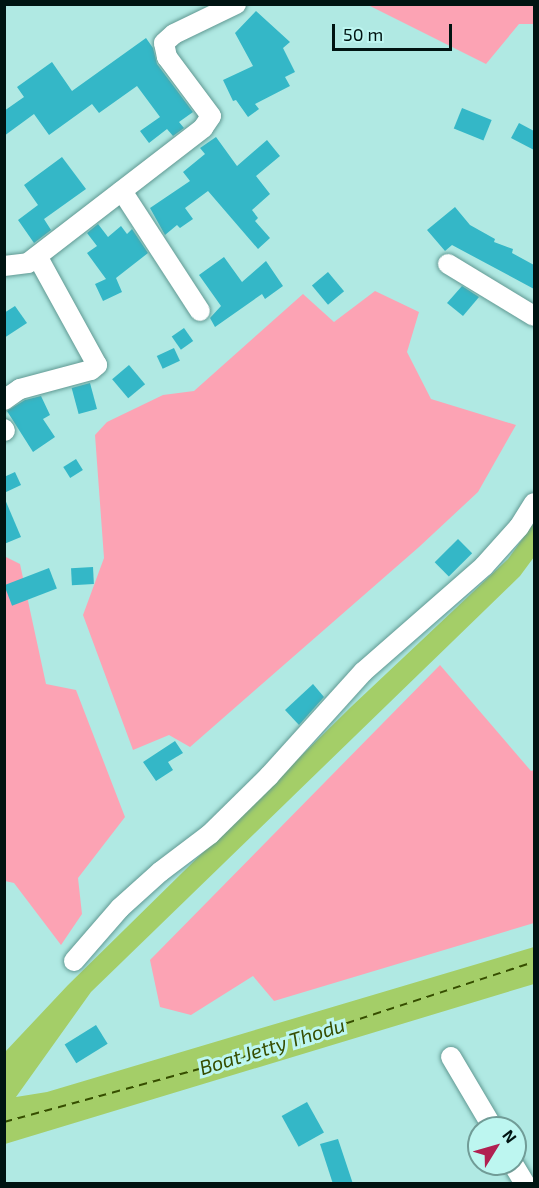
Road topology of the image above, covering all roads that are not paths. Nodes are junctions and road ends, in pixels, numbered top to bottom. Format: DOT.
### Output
graph roads {
  1 [pos="236,4"];
  2 [pos="122,191"];
  3 [pos="37,256"];
  4 [pos="448,264"];
  5 [pos="4,266"];
  6 [pos="200,311"];
  7 [pos="534,316"];
  8 [pos="4,400"];
  9 [pos="534,503"];
  10 [pos="74,961"];
  11 [pos="452,1057"];
  12 [pos="486,1116"];
  1 -- 2 [label="street"];
  2 -- 3 [label="street"];
  2 -- 6 [label="street"];
  3 -- 5 [label="street"];
  3 -- 8 [label="street"];
  4 -- 7 [label="street"];
  9 -- 10 [label="street"];
  11 -- 12 [label="street"];
}
